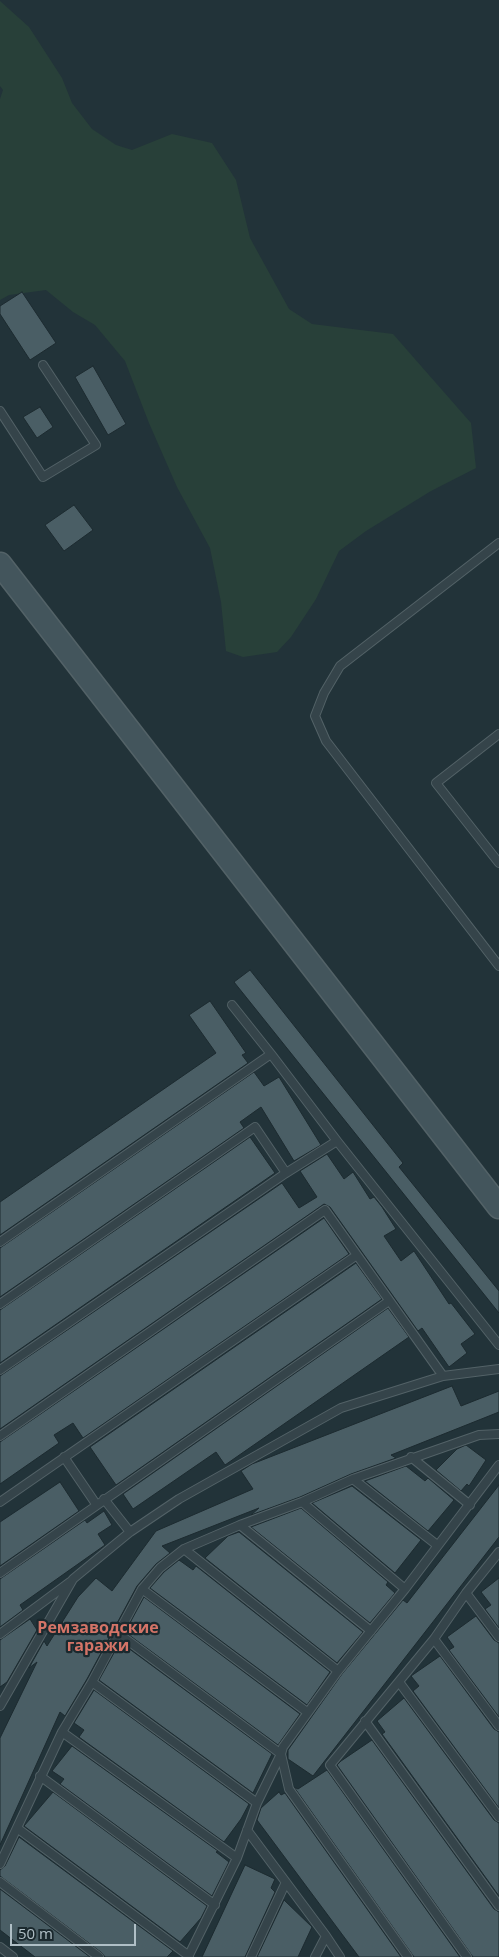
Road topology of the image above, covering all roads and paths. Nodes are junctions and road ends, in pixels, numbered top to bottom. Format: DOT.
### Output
graph roads {
  1 [pos="43,365"];
  2 [pos="0,411"];
  3 [pos="499,542"];
  4 [pos="0,564"];
  5 [pos="499,734"];
  6 [pos="499,863"];
  7 [pos="499,966"];
  8 [pos="232,1005"];
  9 [pos="271,1054"];
  10 [pos="337,1141"];
  11 [pos="286,1173"];
  12 [pos="499,1207"];
  13 [pos="0,1242"];
  14 [pos="357,1255"];
  15 [pos="389,1301"];
  16 [pos="0,1304"];
  17 [pos="499,1345"];
  18 [pos="499,1369"];
  19 [pos="0,1370"];
  20 [pos="443,1376"];
  21 [pos="499,1434"];
  22 [pos="0,1436"];
  23 [pos="64,1457"];
  24 [pos="411,1457"];
  25 [pos="499,1465"];
  26 [pos="353,1478"];
  27 [pos="104,1499"];
  28 [pos="0,1502"];
  29 [pos="302,1502"];
  30 [pos="96,1504"];
  31 [pos="470,1505"];
  32 [pos="240,1525"];
  33 [pos="130,1532"];
  34 [pos="438,1546"];
  35 [pos="184,1549"];
  36 [pos="499,1552"];
  37 [pos="0,1573"];
  38 [pos="73,1579"];
  39 [pos="142,1589"];
  40 [pos="405,1589"];
  41 [pos="466,1593"];
  42 [pos="371,1631"];
  43 [pos="0,1634"];
  44 [pos="119,1634"];
  45 [pos="499,1637"];
  46 [pos="434,1639"];
  47 [pos="338,1671"];
  48 [pos="92,1682"];
  49 [pos="399,1682"];
  50 [pos="3,1697"];
  51 [pos="0,1706"];
  52 [pos="307,1712"];
  53 [pos="365,1721"];
  54 [pos="499,1726"];
  55 [pos="62,1732"];
  56 [pos="281,1754"];
  57 [pos="40,1776"];
  58 [pos="257,1803"];
  59 [pos="499,1817"];
  60 [pos="17,1828"];
  61 [pos="247,1830"];
  62 [pos="237,1858"];
  63 [pos="0,1864"];
  64 [pos="0,1882"];
  65 [pos="286,1882"];
  66 [pos="215,1905"];
  67 [pos="499,1906"];
  68 [pos="326,1936"];
  69 [pos="0,1947"];
  70 [pos="188,1956"];
  71 [pos="13,1957"];
  72 [pos="99,1957"];
  73 [pos="251,1957"];
  74 [pos="315,1957"];
  75 [pos="340,1957"];
  76 [pos="408,1957"];
  77 [pos="467,1957"];
  1 -- 2 [label="lane"];
  3 -- 7 [label="lane"];
  4 -- 12 [label="street"];
  5 -- 6 [label="lane"];
  8 -- 9 [label="lane"];
  9 -- 10 [label="lane"];
  9 -- 13 [label="lane"];
  10 -- 11 [label="lane"];
  10 -- 17 [label="lane"];
  11 -- 16 [label="lane"];
  11 -- 19 [label="lane"];
  14 -- 15 [label="lane"];
  14 -- 22 [label="lane"];
  14 -- 23 [label="lane"];
  15 -- 20 [label="lane"];
  15 -- 27 [label="lane"];
  18 -- 20 [label="lane"];
  20 -- 33 [label="lane"];
  21 -- 24 [label="lane"];
  23 -- 28 [label="lane"];
  23 -- 30 [label="lane"];
  24 -- 26 [label="lane"];
  24 -- 31 [label="lane"];
  25 -- 31 [label="lane"];
  26 -- 29 [label="lane"];
  26 -- 34 [label="lane"];
  27 -- 30 [label="lane"];
  27 -- 33 [label="lane"];
  29 -- 32 [label="lane"];
  29 -- 40 [label="lane"];
  30 -- 37 [label="lane"];
  31 -- 34 [label="lane"];
  32 -- 35 [label="lane"];
  32 -- 42 [label="lane"];
  33 -- 38 [label="lane"];
  34 -- 40 [label="lane"];
  35 -- 39 [label="lane"];
  35 -- 47 [label="lane"];
  36 -- 41 [label="lane"];
  38 -- 43 [label="lane"];
  38 -- 50 [label="lane"];
  39 -- 44 [label="lane"];
  39 -- 52 [label="lane"];
  40 -- 42 [label="lane"];
  41 -- 45 [label="lane"];
  41 -- 46 [label="lane"];
  42 -- 47 [label="lane"];
  44 -- 48 [label="lane"];
  44 -- 56 [label="lane"];
  46 -- 49 [label="lane"];
  46 -- 54 [label="lane"];
  47 -- 52 [label="lane"];
  48 -- 55 [label="lane"];
  48 -- 58 [label="lane"];
  49 -- 53 [label="lane"];
  49 -- 59 [label="lane"];
  50 -- 51 [label="lane"];
  52 -- 56 [label="lane"];
  53 -- 67 [label="lane"];
  53 -- 77 [label="lane"];
  55 -- 57 [label="lane"];
  55 -- 62 [label="lane"];
  56 -- 58 [label="lane"];
  56 -- 76 [label="lane"];
  57 -- 60 [label="lane"];
  57 -- 66 [label="lane"];
  58 -- 61 [label="lane"];
  60 -- 63 [label="lane"];
  60 -- 70 [label="lane"];
  61 -- 62 [label="lane"];
  61 -- 65 [label="lane"];
  62 -- 66 [label="lane"];
  64 -- 72 [label="lane"];
  65 -- 68 [label="lane"];
  65 -- 73 [label="lane"];
  66 -- 70 [label="lane"];
  68 -- 74 [label="lane"];
  68 -- 75 [label="lane"];
  69 -- 71 [label="lane"];
}
